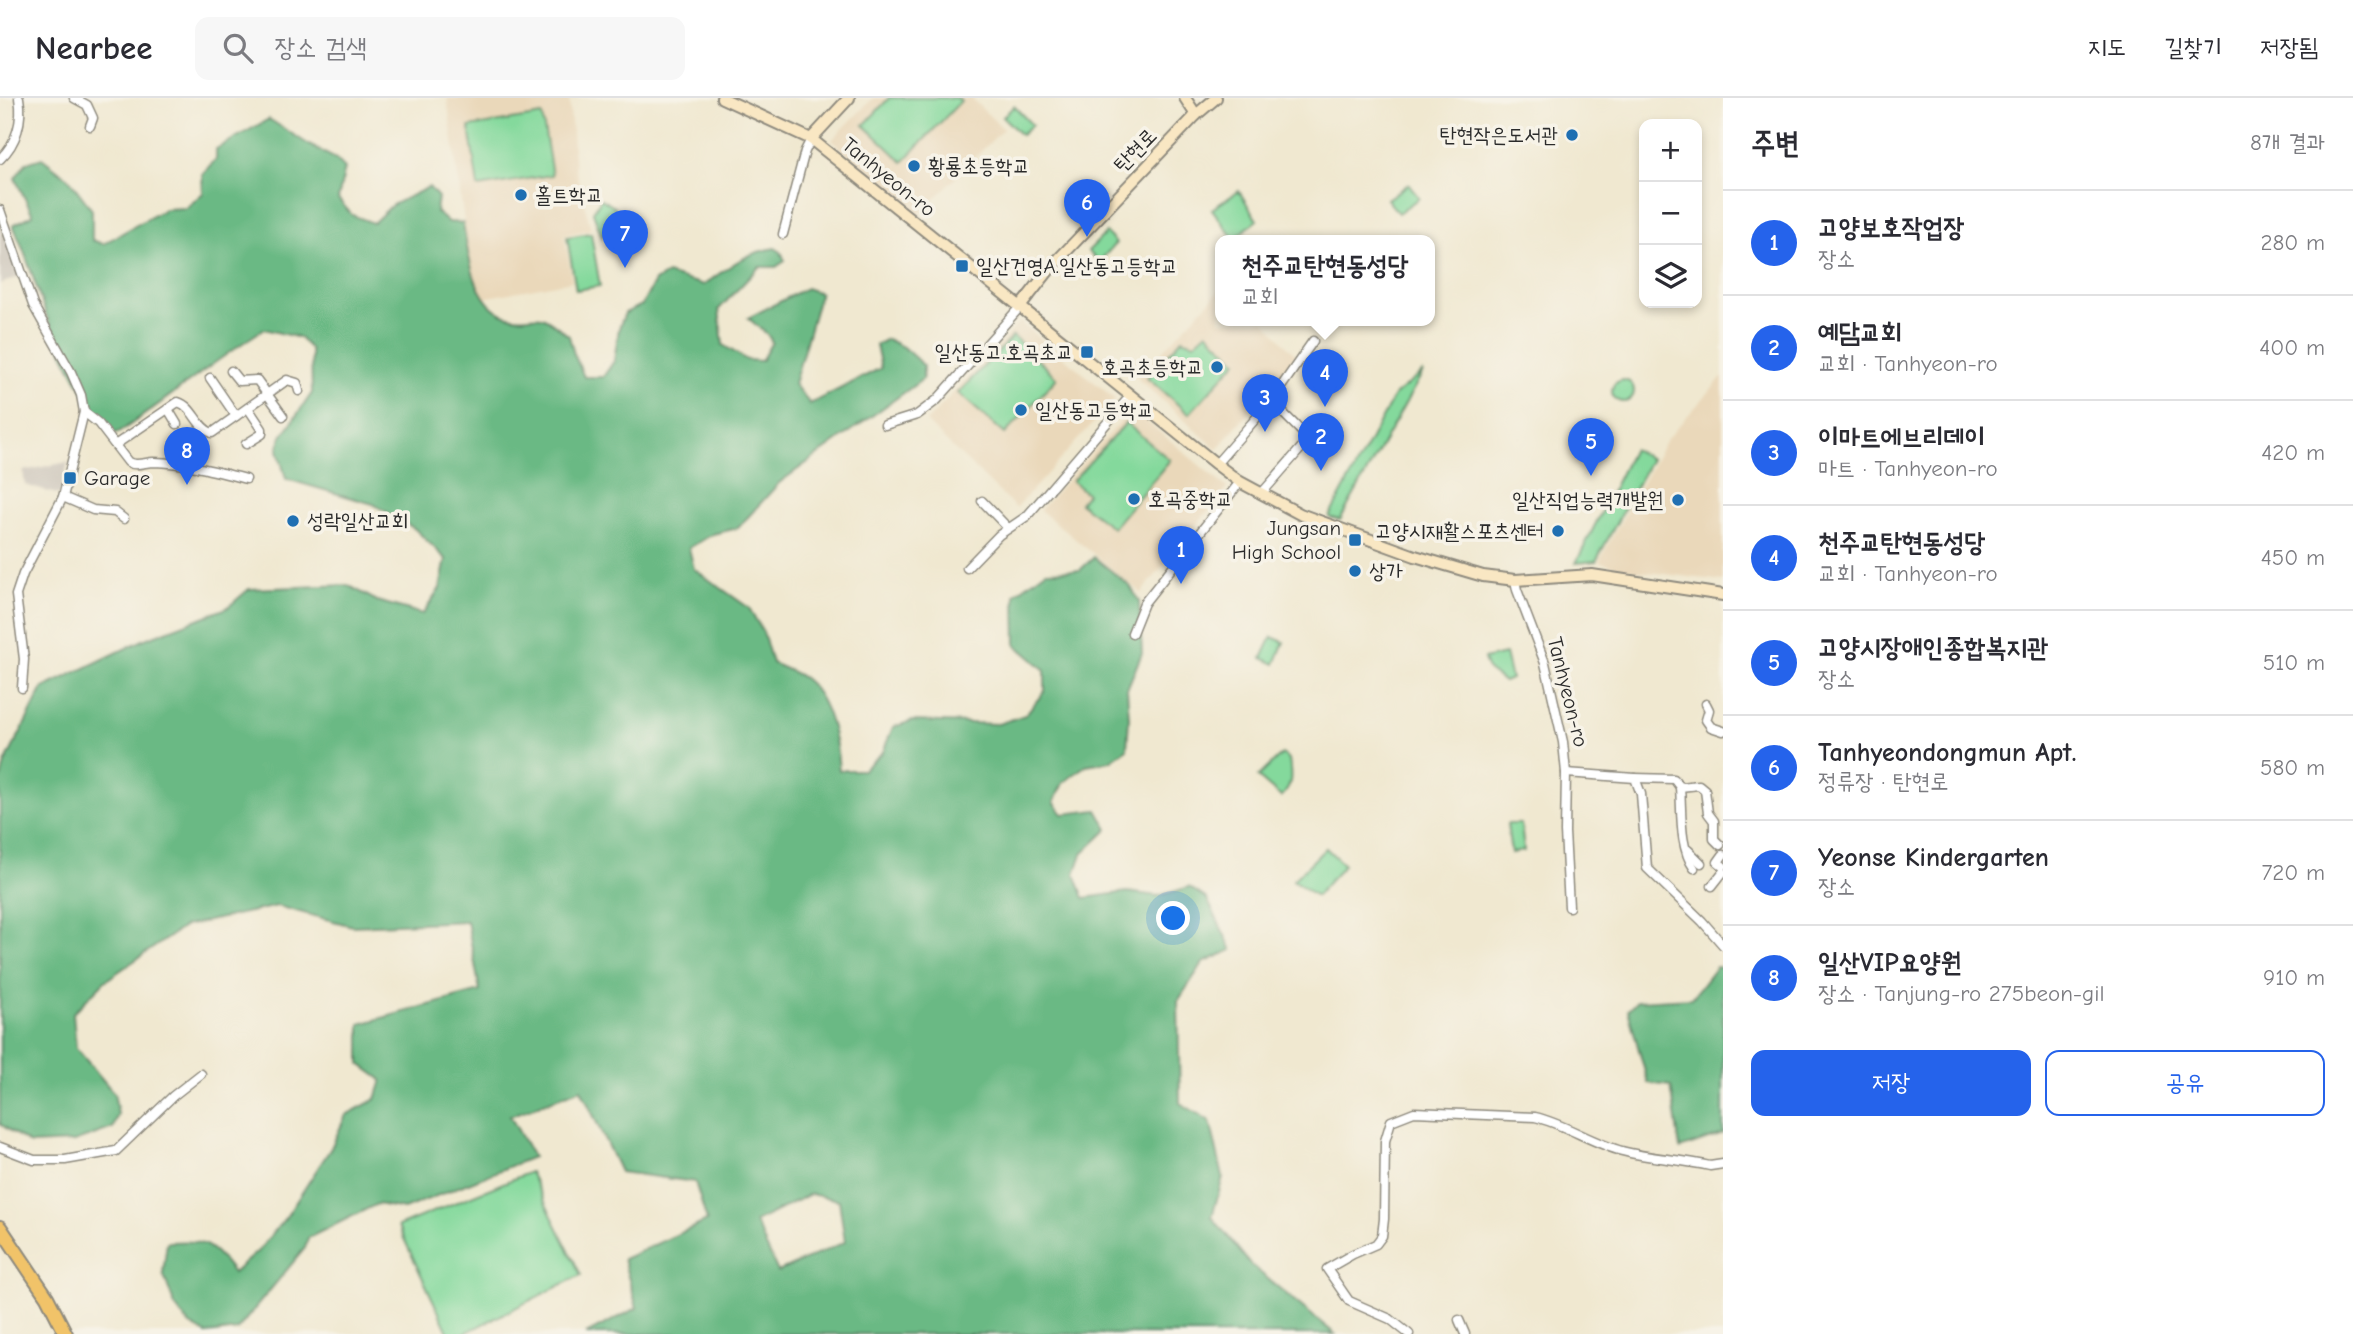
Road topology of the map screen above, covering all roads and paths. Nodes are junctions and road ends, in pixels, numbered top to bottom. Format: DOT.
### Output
graph roads {
  1 [pos="19,98"];
  2 [pos="74,98"];
  3 [pos="722,98"];
  4 [pos="849,98"];
  5 [pos="1185,98"];
  6 [pos="1216,98"];
  7 [pos="1196,115"];
  8 [pos="90,126"];
  9 [pos="811,139"];
  10 [pos="0,159"];
  11 [pos="0,210"];
  12 [pos="783,234"];
  13 [pos="1020,307"];
  14 [pos="1312,341"];
  15 [pos="231,371"];
  16 [pos="210,378"];
  17 [pos="299,391"];
  18 [pos="267,394"];
  19 [pos="1131,395"];
  20 [pos="1277,407"];
  21 [pos="248,408"];
  22 [pos="168,409"];
  23 [pos="85,412"];
  24 [pos="236,416"];
  25 [pos="283,416"];
  26 [pos="177,424"];
  27 [pos="885,425"];
  28 [pos="1334,438"];
  29 [pos="1309,439"];
  30 [pos="246,444"];
  31 [pos="115,445"];
  32 [pos="1216,464"];
  33 [pos="246,480"];
  34 [pos="1240,482"];
  35 [pos="1262,493"];
  36 [pos="63,497"];
  37 [pos="982,500"];
  38 [pos="124,519"];
  39 [pos="1008,528"];
  40 [pos="967,568"];
  41 [pos="1515,580"];
  42 [pos="1723,595"];
  43 [pos="1132,633"];
  44 [pos="23,688"];
  45 [pos="1706,704"];
  46 [pos="1723,731"];
  47 [pos="1566,773"];
  48 [pos="1635,778"];
  49 [pos="1680,787"];
  50 [pos="1720,845"];
  51 [pos="1723,855"];
  52 [pos="1698,865"];
  53 [pos="1723,866"];
  54 [pos="1723,872"];
  55 [pos="1712,886"];
  56 [pos="1569,907"];
  57 [pos="1723,945"];
  58 [pos="201,1074"];
  59 [pos="0,1147"];
  60 [pos="1723,1164"];
  61 [pos="0,1227"];
  62 [pos="1459,1320"];
  63 [pos="66,1334"];
  64 [pos="1409,1334"];
  65 [pos="1465,1334"];
  1 -- 10 [label="street"];
  2 -- 8 [label="street"];
  3 -- 9 [label="main road, Tanhyeon-ro"];
  4 -- 9 [label="main road"];
  5 -- 7 [label="main road"];
  6 -- 7 [label="main road, 탄현로"];
  7 -- 13 [label="main road, 탄현로"];
  9 -- 12 [label="street"];
  9 -- 13 [label="main road, Tanhyeon-ro"];
  11 -- 23 [label="street"];
  13 -- 19 [label="main road, Tanhyeon-ro"];
  13 -- 27 [label="street"];
  14 -- 32 [label="street"];
  15 -- 18 [label="street"];
  16 -- 24 [label="street"];
  17 -- 18 [label="street"];
  18 -- 21 [label="street"];
  18 -- 25 [label="street"];
  19 -- 32 [label="main road, Tanhyeon-ro"];
  19 -- 39 [label="street"];
  20 -- 29 [label="street"];
  21 -- 24 [label="street"];
  21 -- 30 [label="street"];
  22 -- 24 [label="street"];
  22 -- 26 [label="street"];
  22 -- 31 [label="street"];
  23 -- 31 [label="street"];
  23 -- 36 [label="street"];
  28 -- 29 [label="street"];
  29 -- 35 [label="street"];
  31 -- 33 [label="street"];
  32 -- 34 [label="main road, Tanhyeon-ro"];
  34 -- 35 [label="main road, Tanhyeon-ro"];
  34 -- 43 [label="street"];
  35 -- 41 [label="main road, Tanhyeon-ro"];
  36 -- 38 [label="street"];
  36 -- 44 [label="street"];
  37 -- 39 [label="street"];
  39 -- 40 [label="street"];
  41 -- 42 [label="main road, Tanhyeon-ro"];
  41 -- 47 [label="street, Tanhyeon-ro"];
  45 -- 46 [label="street"];
  47 -- 48 [label="street, Tanhyeon-ro"];
  47 -- 56 [label="street, Tanhyeon-ro"];
  48 -- 49 [label="street, Tanhyeon-ro"];
  48 -- 57 [label="street"];
  49 -- 50 [label="street"];
  49 -- 52 [label="street"];
  51 -- 53 [label="street"];
  54 -- 55 [label="street"];
  58 -- 59 [label="street"];
  60 -- 64 [label="street"];
  61 -- 63 [label="main road"];
  62 -- 65 [label="street"];
}
